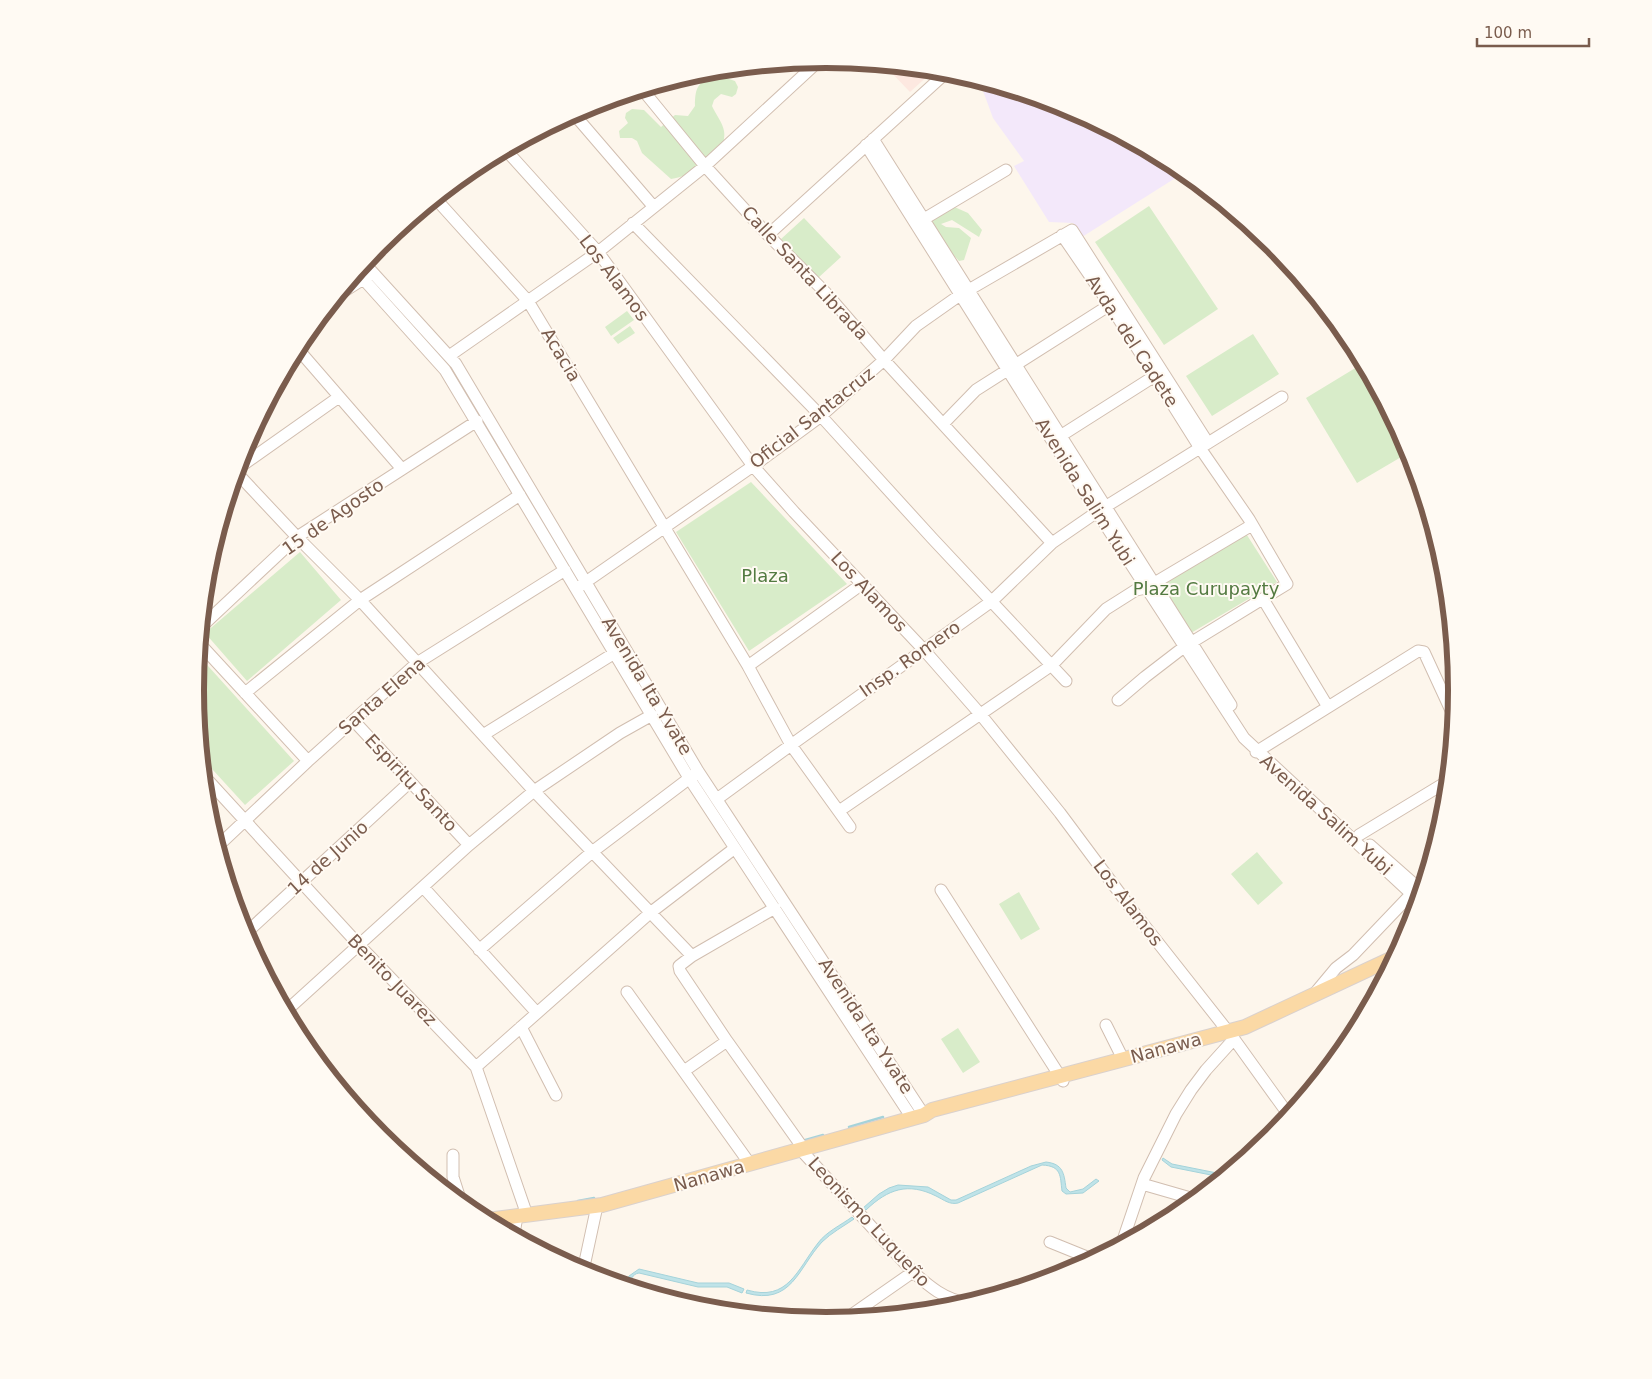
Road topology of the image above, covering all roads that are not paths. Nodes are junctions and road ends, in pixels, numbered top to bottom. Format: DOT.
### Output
graph roads {
  1 [pos="811,68"];
  2 [pos="938,78"];
  3 [pos="646,95"];
  4 [pos="578,119"];
  5 [pos="869,142"];
  6 [pos="510,154"];
  7 [pos="705,166"];
  8 [pos="1006,170"];
  9 [pos="439,203"];
  10 [pos="653,206"];
  11 [pos="919,222"];
  12 [pos="633,223"];
  13 [pos="1067,233"];
  14 [pos="768,235"];
  15 [pos="598,252"];
  16 [pos="364,274"];
  17 [pos="964,292"];
  18 [pos="528,301"];
  19 [pos="1114,303"];
  20 [pos="302,355"];
  21 [pos="448,356"];
  22 [pos="884,360"];
  23 [pos="1011,366"];
  24 [pos="1158,373"];
  25 [pos="458,379"];
  26 [pos="339,397"];
  27 [pos="1282,397"];
  28 [pos="821,416"];
  29 [pos="477,422"];
  30 [pos="943,424"];
  31 [pos="1056,438"];
  32 [pos="1204,445"];
  33 [pos="247,463"];
  34 [pos="753,466"];
  35 [pos="402,469"];
  36 [pos="242,476"];
  37 [pos="520,495"];
  38 [pos="1101,509"];
  39 [pos="1251,522"];
  40 [pos="544,523"];
  41 [pos="664,528"];
  42 [pos="297,537"];
  43 [pos="1052,543"];
  44 [pos="565,570"];
  45 [pos="862,584"];
  46 [pos="1146,584"];
  47 [pos="581,585"];
  48 [pos="1263,599"];
  49 [pos="360,600"];
  50 [pos="992,601"];
  51 [pos="208,621"];
  52 [pos="1188,645"];
  53 [pos="205,649"];
  54 [pos="620,650"];
  55 [pos="924,650"];
  56 [pos="417,663"];
  57 [pos="1052,665"];
  58 [pos="748,666"];
  59 [pos="1066,681"];
  60 [pos="245,693"];
  61 [pos="1118,700"];
  62 [pos="1448,700"];
  63 [pos="1328,707"];
  64 [pos="652,715"];
  65 [pos="981,715"];
  66 [pos="354,721"];
  67 [pos="483,735"];
  68 [pos="791,744"];
  69 [pos="1260,750"];
  70 [pos="308,762"];
  71 [pos="694,774"];
  72 [pos="410,782"];
  73 [pos="211,784"];
  74 [pos="1440,786"];
  75 [pos="534,791"];
  76 [pos="717,799"];
  77 [pos="840,811"];
  78 [pos="245,821"];
  79 [pos="850,827"];
  80 [pos="1360,835"];
  81 [pos="223,841"];
  82 [pos="469,845"];
  83 [pos="735,848"];
  84 [pos="592,852"];
  85 [pos="301,882"];
  86 [pos="423,887"];
  87 [pos="1415,888"];
  88 [pos="1415,888"];
  89 [pos="770,890"];
  90 [pos="941,890"];
  91 [pos="1412,897"];
  92 [pos="775,908"];
  93 [pos="650,913"];
  94 [pos="251,928"];
  95 [pos="359,945"];
  96 [pos="479,950"];
  97 [pos="1353,954"];
  98 [pos="692,956"];
  99 [pos="1385,963"];
  100 [pos="1384,964"];
  101 [pos="1349,977"];
  102 [pos="627,992"];
  103 [pos="1316,992"];
  104 [pos="843,1001"];
  105 [pos="291,1007"];
  106 [pos="536,1013"];
  107 [pos="1106,1025"];
  108 [pos="521,1027"];
  109 [pos="1231,1036"];
  110 [pos="727,1041"];
  111 [pos="1123,1059"];
  112 [pos="476,1067"];
  113 [pos="684,1071"];
  114 [pos="1062,1078"];
  115 [pos="556,1095"];
  116 [pos="1285,1110"];
  117 [pos="921,1115"];
  118 [pos="802,1149"];
  119 [pos="453,1155"];
  120 [pos="750,1164"];
  121 [pos="1142,1184"];
  122 [pos="458,1191"];
  123 [pos="1186,1197"];
  124 [pos="597,1206"];
  125 [pos="522,1216"];
  126 [pos="499,1219"];
  127 [pos="516,1229"];
  128 [pos="1125,1234"];
  129 [pos="1050,1242"];
  130 [pos="1083,1255"];
  131 [pos="585,1263"];
  132 [pos="913,1272"];
  133 [pos="952,1299"];
  134 [pos="858,1310"];
  1 -- 7 [label="street"];
  2 -- 5 [label="street"];
  3 -- 7 [label="street, Calle Santa Librada"];
  4 -- 10 [label="street"];
  5 -- 11 [label="street, Avenida Salim Yubi"];
  5 -- 14 [label="street"];
  6 -- 15 [label="street, Los Alamos"];
  7 -- 10 [label="street"];
  7 -- 14 [label="street, Calle Santa Librada"];
  8 -- 11 [label="street"];
  9 -- 18 [label="street, Acacia"];
  10 -- 12 [label="street"];
  11 -- 17 [label="street, Avenida Salim Yubi"];
  12 -- 15 [label="street"];
  12 -- 28 [label="street"];
  13 -- 17 [label="street, Oficial Santacruz"];
  13 -- 19 [label="street, Avda. del Cadete"];
  14 -- 22 [label="street, Calle Santa Librada"];
  15 -- 18 [label="street"];
  15 -- 34 [label="street, Los Alamos"];
  16 -- 21 [label="street, Avenida Ita Yvate"];
  16 -- 25 [label="street, Avenida Ita Yvate"];
  17 -- 22 [label="street, Oficial Santacruz"];
  17 -- 23 [label="street, Avenida Salim Yubi"];
  18 -- 21 [label="street"];
  18 -- 41 [label="street, Acacia"];
  19 -- 23 [label="street"];
  19 -- 24 [label="street, Avda. del Cadete"];
  20 -- 26 [label="street"];
  21 -- 25 [label="street, Avenida Ita Yvate"];
  22 -- 28 [label="street, Oficial Santacruz"];
  22 -- 30 [label="street, Calle Santa Librada"];
  23 -- 30 [label="street"];
  23 -- 31 [label="street, Avenida Salim Yubi"];
  24 -- 31 [label="street"];
  24 -- 32 [label="street, Avda. del Cadete"];
  25 -- 29 [label="street, Avenida Ita Yvate"];
  25 -- 40 [label="street, Avenida Ita Yvate"];
  26 -- 33 [label="street"];
  26 -- 35 [label="street"];
  27 -- 32 [label="street, Insp. Romero"];
  28 -- 34 [label="street, Oficial Santacruz"];
  28 -- 50 [label="street"];
  29 -- 35 [label="street, 15 de Agosto"];
  29 -- 37 [label="street, Avenida Ita Yvate"];
  30 -- 43 [label="street, Calle Santa Librada"];
  31 -- 38 [label="street, Avenida Salim Yubi"];
  32 -- 38 [label="street, Insp. Romero"];
  32 -- 39 [label="street, Avda. del Cadete"];
  34 -- 41 [label="street, Oficial Santacruz"];
  34 -- 45 [label="street, Los Alamos"];
  35 -- 42 [label="street, 15 de Agosto"];
  36 -- 42 [label="street"];
  37 -- 40 [label="street, Avenida Ita Yvate"];
  37 -- 49 [label="street"];
  38 -- 43 [label="street, Insp. Romero"];
  38 -- 46 [label="street, Avenida Salim Yubi"];
  39 -- 46 [label="street"];
  39 -- 48 [label="street, Avda. del Cadete"];
  40 -- 44 [label="street, Avenida Ita Yvate"];
  40 -- 47 [label="street, Avenida Ita Yvate"];
  41 -- 47 [label="street, Oficial Santacruz"];
  41 -- 58 [label="street, Acacia"];
  42 -- 49 [label="street"];
  42 -- 51 [label="street, 15 de Agosto"];
  43 -- 50 [label="street, Insp. Romero"];
  44 -- 47 [label="street, Avenida Ita Yvate"];
  44 -- 56 [label="street, Santa Elena"];
  45 -- 55 [label="street, Los Alamos"];
  45 -- 58 [label="street"];
  46 -- 52 [label="street, Avenida Salim Yubi"];
  46 -- 57 [label="street"];
  47 -- 54 [label="street, Avenida Ita Yvate"];
  48 -- 52 [label="street"];
  48 -- 63 [label="street"];
  49 -- 56 [label="street"];
  49 -- 60 [label="street"];
  50 -- 55 [label="street, Insp. Romero"];
  50 -- 57 [label="street"];
  52 -- 61 [label="street"];
  52 -- 69 [label="street, Avenida Salim Yubi"];
  53 -- 60 [label="street"];
  54 -- 64 [label="street, Avenida Ita Yvate"];
  54 -- 67 [label="street"];
  54 -- 71 [label="street, Avenida Ita Yvate"];
  55 -- 65 [label="street, Los Alamos"];
  55 -- 68 [label="street, Insp. Romero"];
  56 -- 66 [label="street, Santa Elena"];
  56 -- 67 [label="street"];
  57 -- 59 [label="street"];
  57 -- 65 [label="street"];
  58 -- 68 [label="street, Acacia"];
  60 -- 70 [label="street"];
  62 -- 63 [label="street"];
  63 -- 69 [label="street"];
  64 -- 71 [label="street, Avenida Ita Yvate"];
  64 -- 75 [label="street"];
  65 -- 77 [label="street"];
  65 -- 109 [label="street, Los Alamos"];
  66 -- 70 [label="street, Santa Elena"];
  66 -- 72 [label="street, Espiritu Santo"];
  67 -- 75 [label="street"];
  68 -- 76 [label="street, Insp. Romero"];
  68 -- 77 [label="street, Acacia"];
  69 -- 80 [label="street, Avenida Salim Yubi"];
  69 -- 87 [label="street, Avenida Salim Yubi"];
  70 -- 78 [label="street, Santa Elena"];
  71 -- 76 [label="street, Avenida Ita Yvate"];
  71 -- 83 [label="street, Avenida Ita Yvate"];
  71 -- 84 [label="street"];
  72 -- 82 [label="street, Espiritu Santo"];
  72 -- 85 [label="street, 14 de Junio"];
  73 -- 78 [label="street, Benito Juarez"];
  74 -- 80 [label="street"];
  75 -- 82 [label="street"];
  75 -- 84 [label="street"];
  76 -- 89 [label="street, Avenida Ita Yvate"];
  77 -- 79 [label="street, Acacia"];
  78 -- 81 [label="street, Santa Elena"];
  78 -- 85 [label="street, Benito Juarez"];
  80 -- 88 [label="street, Avenida Salim Yubi"];
  82 -- 86 [label="street"];
  83 -- 89 [label="street, Avenida Ita Yvate"];
  83 -- 93 [label="street"];
  84 -- 93 [label="street"];
  84 -- 96 [label="street"];
  85 -- 94 [label="street, 14 de Junio"];
  85 -- 95 [label="street, Benito Juarez"];
  86 -- 95 [label="street"];
  86 -- 96 [label="street"];
  89 -- 92 [label="street, Avenida Ita Yvate"];
  89 -- 104 [label="street, Avenida Ita Yvate"];
  90 -- 114 [label="street"];
  91 -- 97 [label="street"];
  92 -- 98 [label="street"];
  92 -- 104 [label="street, Avenida Ita Yvate"];
  93 -- 98 [label="street"];
  93 -- 106 [label="street"];
  95 -- 105 [label="street"];
  95 -- 112 [label="street, Benito Juarez"];
  96 -- 106 [label="street"];
  97 -- 101 [label="street"];
  97 -- 103 [label="street"];
  98 -- 110 [label="street, Leonismo Luqueño"];
  99 -- 101 [label="main road, Nanawa"];
  100 -- 109 [label="main road, Nanawa"];
  101 -- 103 [label="main road, Nanawa"];
  102 -- 113 [label="street"];
  103 -- 109 [label="main road, Nanawa"];
  104 -- 117 [label="street, Avenida Ita Yvate"];
  106 -- 108 [label="street"];
  107 -- 111 [label="street"];
  108 -- 112 [label="street"];
  108 -- 115 [label="street"];
  109 -- 111 [label="main road, Nanawa"];
  109 -- 114 [label="main road, Nanawa"];
  109 -- 116 [label="street, Los Alamos"];
  109 -- 121 [label="street"];
  110 -- 113 [label="street"];
  110 -- 118 [label="street, Leonismo Luqueño"];
  111 -- 114 [label="main road, Nanawa"];
  112 -- 125 [label="street, Benito Juarez"];
  113 -- 120 [label="street"];
  114 -- 117 [label="main road, Nanawa"];
  117 -- 118 [label="main road, Nanawa"];
  118 -- 120 [label="main road, Nanawa"];
  118 -- 132 [label="street, Leonismo Luqueño"];
  119 -- 122 [label="street"];
  120 -- 124 [label="main road, Nanawa"];
  121 -- 123 [label="street"];
  121 -- 128 [label="street"];
  124 -- 125 [label="main road, Nanawa"];
  124 -- 131 [label="street"];
  125 -- 126 [label="main road, Nanawa"];
  125 -- 127 [label="street"];
  129 -- 130 [label="street"];
  132 -- 133 [label="street, Leonismo Luqueño"];
  132 -- 134 [label="street"];
}
